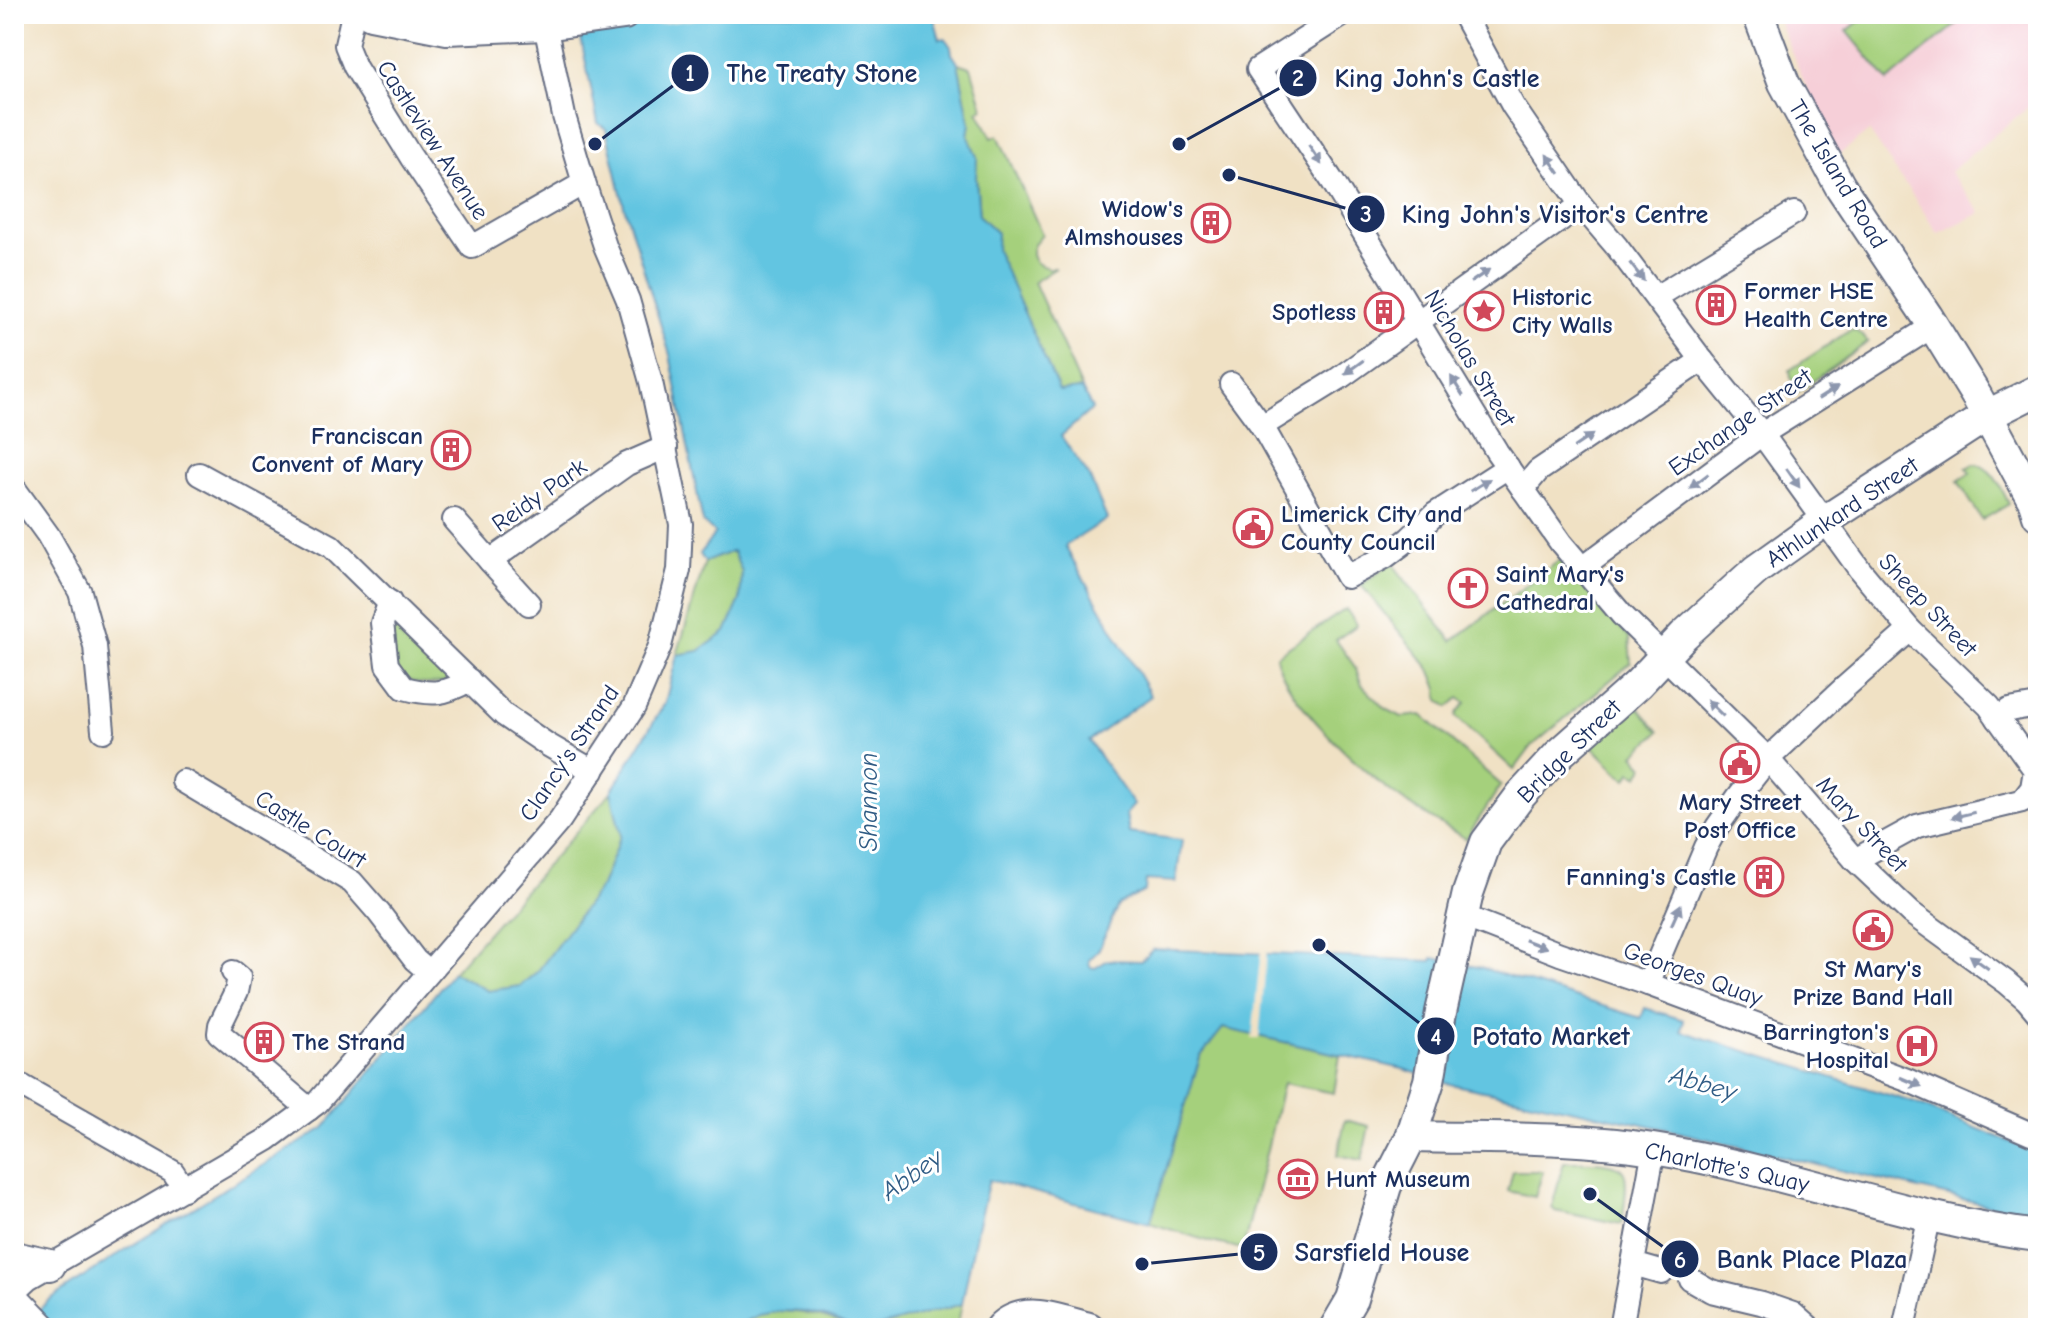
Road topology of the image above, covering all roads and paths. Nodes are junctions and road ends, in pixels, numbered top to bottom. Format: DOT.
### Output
graph roads {
  1 [pos="353,14"];
  2 [pos="371,14"];
  3 [pos="624,14"];
  4 [pos="1344,14"];
  5 [pos="1463,14"];
  6 [pos="1758,14"];
  7 [pos="540,22"];
  8 [pos="584,183"];
  9 [pos="1581,205"];
  10 [pos="1794,213"];
  11 [pos="1656,297"];
  12 [pos="1417,321"];
  13 [pos="1933,326"];
  14 [pos="1702,360"];
  15 [pos="1231,384"];
  16 [pos="2038,390"];
  17 [pos="1988,415"];
  18 [pos="1262,426"];
  19 [pos="1762,434"];
  20 [pos="666,447"];
  21 [pos="1502,459"];
  22 [pos="199,474"];
  23 [pos="14,488"];
  24 [pos="1523,489"];
  25 [pos="2038,515"];
  26 [pos="454,520"];
  27 [pos="1823,522"];
  28 [pos="490,561"];
  29 [pos="1582,568"];
  30 [pos="390,602"];
  31 [pos="529,604"];
  32 [pos="1910,630"];
  33 [pos="1662,656"];
  34 [pos="469,680"];
  35 [pos="2038,705"];
  36 [pos="1998,719"];
  37 [pos="103,731"];
  38 [pos="1768,759"];
  39 [pos="593,771"];
  40 [pos="183,781"];
  41 [pos="1855,860"];
  42 [pos="1460,929"];
  43 [pos="233,972"];
  44 [pos="429,972"];
  45 [pos="1648,984"];
  46 [pos="2038,1013"];
  47 [pos="22,1086"];
  48 [pos="309,1109"];
  49 [pos="2038,1136"];
  50 [pos="1411,1137"];
  51 [pos="1654,1149"];
  52 [pos="184,1189"];
  53 [pos="1929,1215"];
  54 [pos="2038,1236"];
  55 [pos="14,1257"];
  56 [pos="1633,1264"];
  57 [pos="50,1265"];
  58 [pos="1661,1272"];
  59 [pos="1690,1279"];
  60 [pos="25,1309"];
  61 [pos="1003,1326"];
  62 [pos="1089,1328"];
  63 [pos="1335,1328"];
  64 [pos="1621,1328"];
  65 [pos="1809,1328"];
  66 [pos="1904,1328"];
  1 -- 8 [label="street, Castleview Avenue"];
  2 -- 7 [label="main road"];
  3 -- 7 [label="main road"];
  4 -- 12 [label="street, Nicholas Street, one-way"];
  9 -- 5 [label="street, Sheep Street, one-way"];
  6 -- 13 [label="main road, The Island Road"];
  7 -- 8 [label="street, Clancy's Strand"];
  8 -- 20 [label="street, Clancy's Strand"];
  9 -- 11 [label="street, Sheep Street, one-way"];
  12 -- 9 [label="street, one-way"];
  10 -- 11 [label="street"];
  11 -- 14 [label="street, Sheep Street"];
  12 -- 18 [label="street, one-way"];
  21 -- 12 [label="street, Nicholas Street, one-way"];
  13 -- 17 [label="main road, The Island Road"];
  19 -- 13 [label="street, Exchange Street, one-way"];
  14 -- 19 [label="street, Sheep Street"];
  24 -- 14 [label="street, one-way"];
  15 -- 18 [label="street"];
  16 -- 17 [label="main road, Athlunkard Street"];
  17 -- 25 [label="main road, The Island Road"];
  17 -- 27 [label="main road, Athlunkard Street"];
  18 -- 21 [label="street, one-way"];
  19 -- 27 [label="street, Sheep Street, one-way"];
  19 -- 29 [label="street, Exchange Street, one-way"];
  20 -- 28 [label="street, Reidy Park"];
  20 -- 39 [label="street, Clancy's Strand"];
  21 -- 24 [label="street, Nicholas Street"];
  22 -- 30 [label="street"];
  23 -- 37 [label="street"];
  24 -- 29 [label="street, Nicholas Street"];
  26 -- 28 [label="street, Reidy Park"];
  27 -- 32 [label="street, Sheep Street"];
  27 -- 33 [label="main road, Athlunkard Street"];
  28 -- 31 [label="street"];
  29 -- 33 [label="street, Nicholas Street"];
  30 -- 34 [label="street"];
  30 -- 34 [label="street"];
  32 -- 36 [label="street, Sheep Street"];
  32 -- 38 [label="street"];
  38 -- 33 [label="street, Mary Street, one-way"];
  33 -- 42 [label="main road, Bridge Street"];
  34 -- 39 [label="street"];
  35 -- 36 [label="street"];
  36 -- 41 [label="street, Sheep Street, one-way"];
  38 -- 41 [label="street, Mary Street"];
  45 -- 38 [label="street, one-way"];
  39 -- 44 [label="street, Clancy's Strand"];
  40 -- 44 [label="street, Castle Court"];
  46 -- 41 [label="street, Mary Street, one-way"];
  42 -- 45 [label="street, Georges Quay, one-way"];
  42 -- 50 [label="main road, Bridge Street"];
  43 -- 48 [label="street"];
  44 -- 48 [label="street, Clancy's Strand"];
  45 -- 49 [label="street, Georges Quay, one-way"];
  47 -- 52 [label="street"];
  48 -- 52 [label="street, Clancy's Strand"];
  50 -- 51 [label="main road, Charlotte's Quay"];
  50 -- 63 [label="main road"];
  51 -- 53 [label="main road, Charlotte's Quay"];
  51 -- 56 [label="street"];
  52 -- 57 [label="street, Clancy's Strand"];
  53 -- 54 [label="main road, Charlotte's Quay"];
  53 -- 66 [label="street"];
  55 -- 57 [label="main road"];
  56 -- 58 [label="street"];
  56 -- 64 [label="street"];
  57 -- 60 [label="street, Clancy's Strand"];
  59 -- 65 [label="street"];
  61 -- 62 [label="main road"];
}
